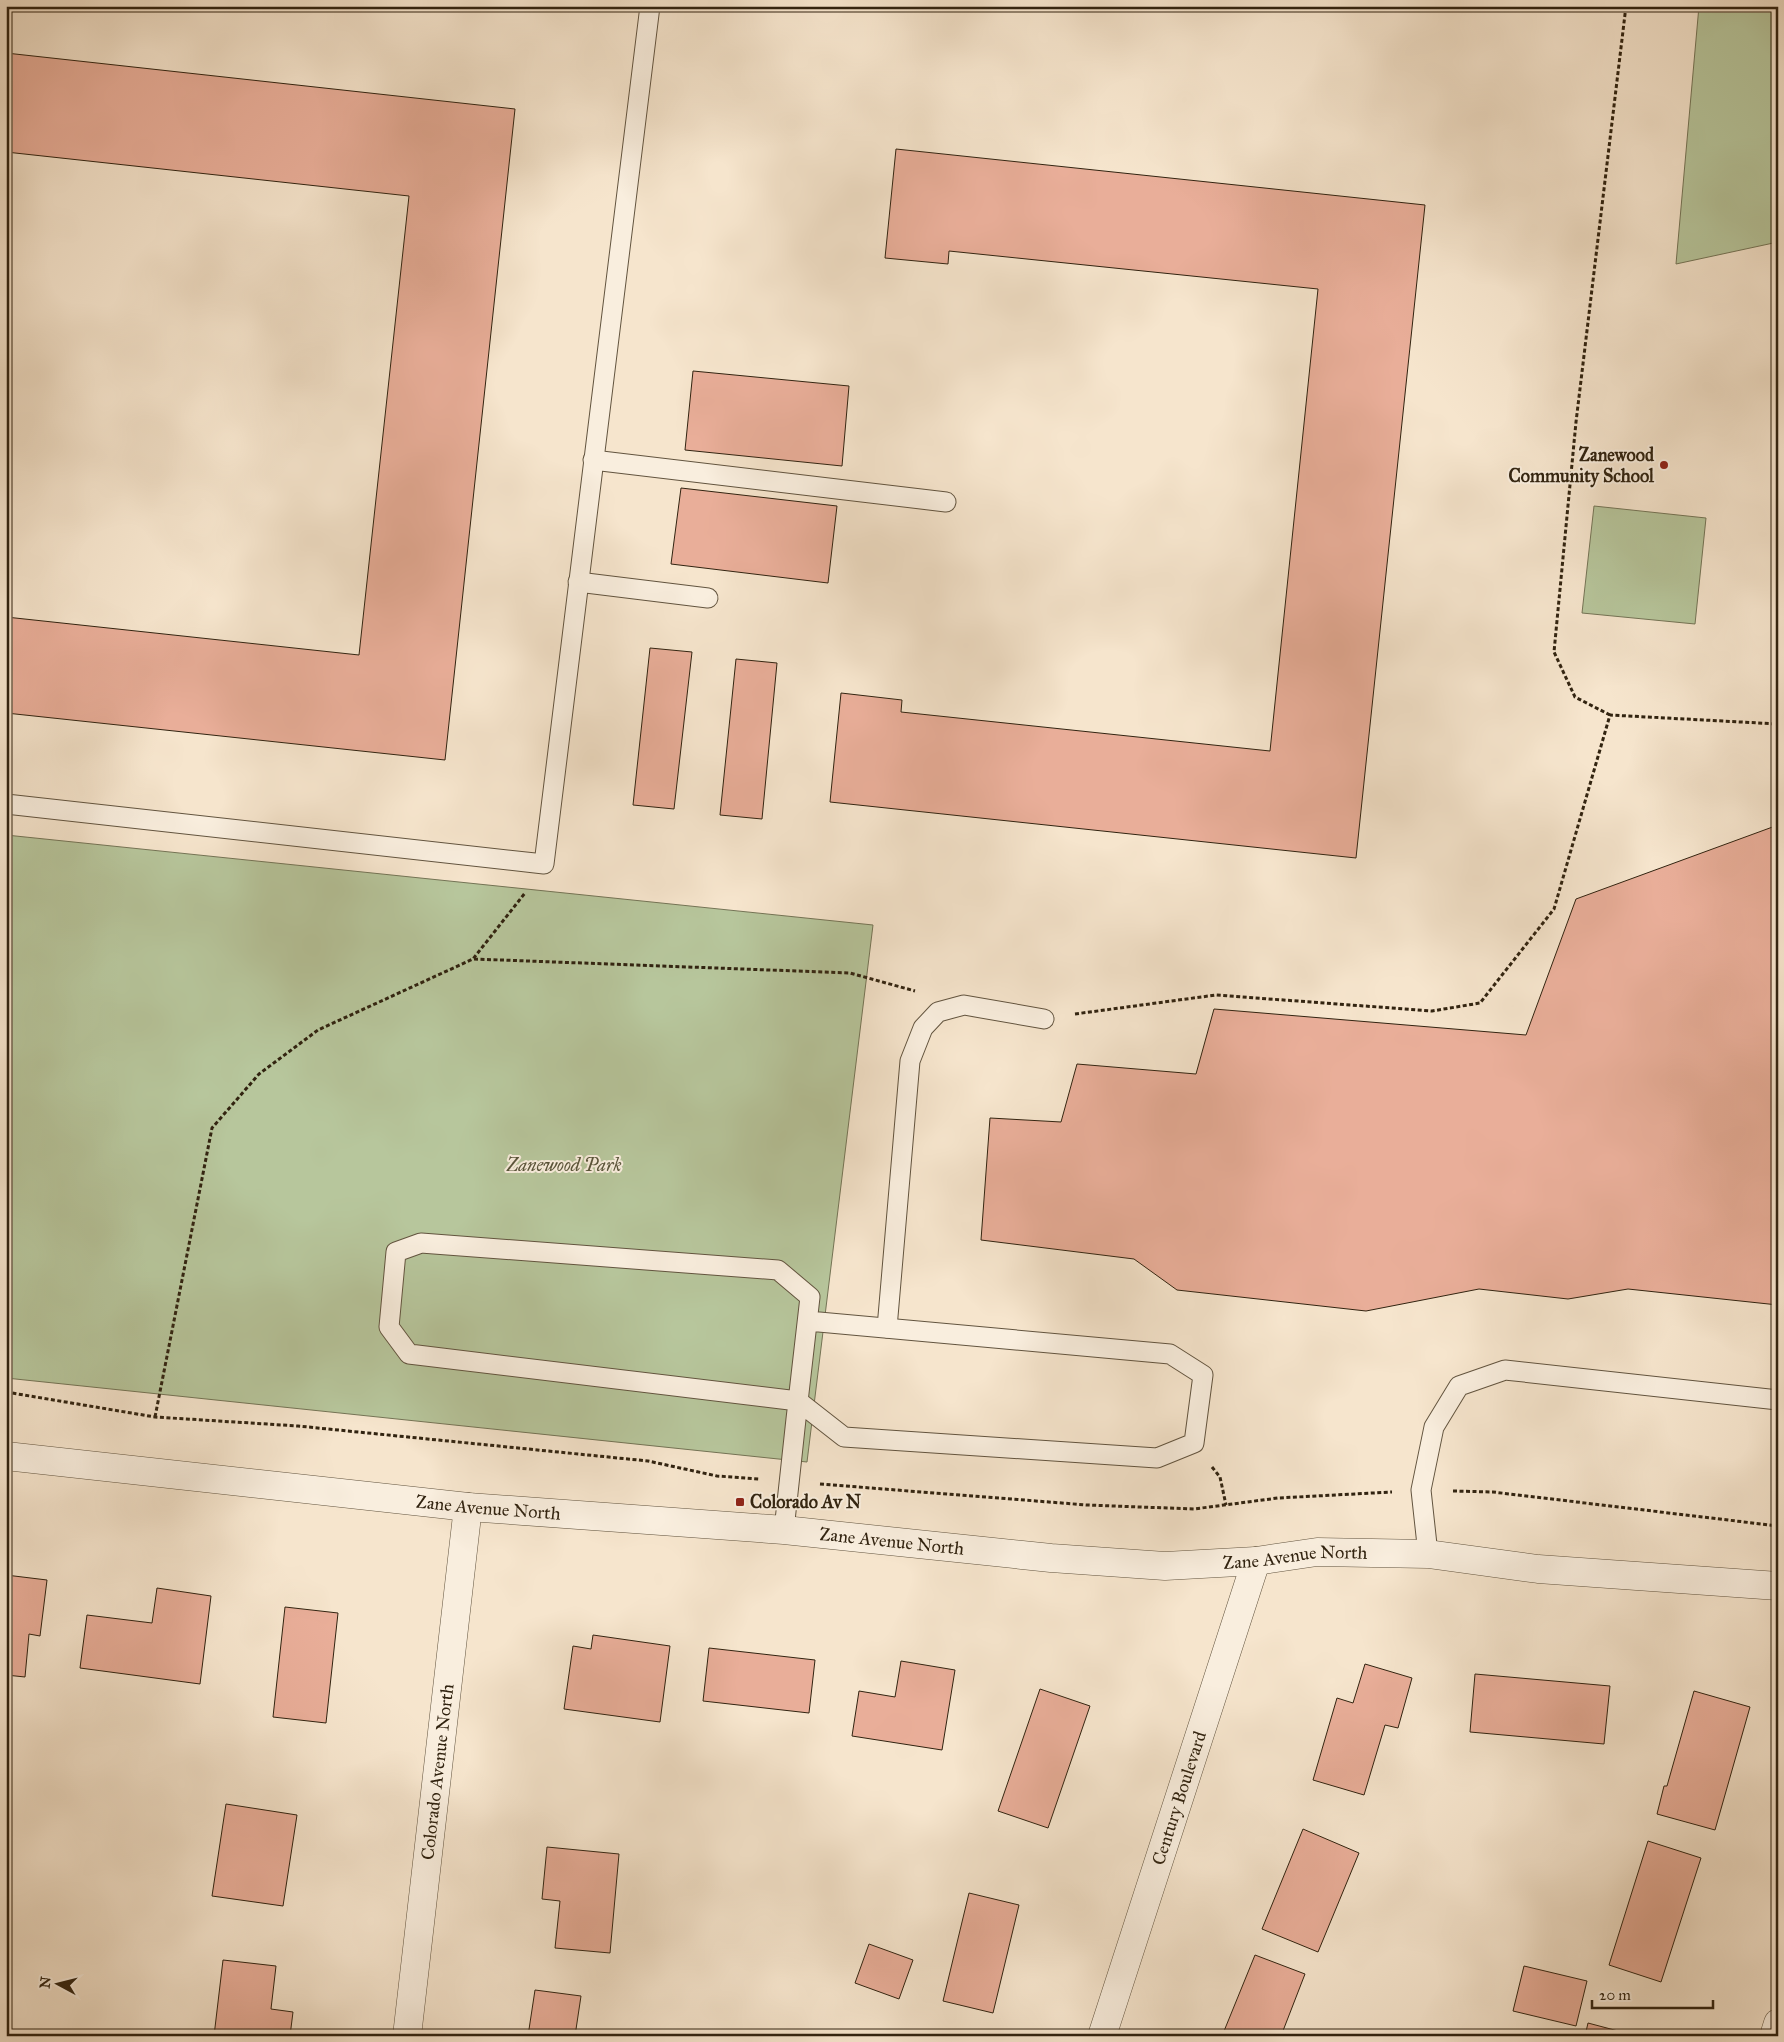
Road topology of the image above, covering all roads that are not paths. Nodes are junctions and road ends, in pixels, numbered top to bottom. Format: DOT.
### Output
graph roads {
  1 [pos="650,6"];
  2 [pos="593,460"];
  3 [pos="946,502"];
  4 [pos="578,582"];
  5 [pos="708,598"];
  6 [pos="6,804"];
  7 [pos="1044,1018"];
  8 [pos="808,1321"];
  9 [pos="887,1328"];
  10 [pos="1778,1400"];
  11 [pos="798,1401"];
  12 [pos="6,1456"];
  13 [pos="468,1506"];
  14 [pos="784,1530"];
  15 [pos="1428,1554"];
  16 [pos="1256,1561"];
  17 [pos="1778,1586"];
  18 [pos="1778,2023"];
  19 [pos="407,2036"];
  20 [pos="1102,2036"];
  21 [pos="1774,2036"];
  1 -- 2 [label="lane"];
  2 -- 3 [label="lane"];
  2 -- 4 [label="lane"];
  4 -- 5 [label="lane"];
  4 -- 6 [label="lane"];
  7 -- 9 [label="lane"];
  8 -- 9 [label="lane"];
  8 -- 11 [label="lane"];
  8 -- 11 [label="lane"];
  9 -- 11 [label="lane"];
  10 -- 15 [label="lane"];
  11 -- 14 [label="lane"];
  12 -- 13 [label="street, Zane Avenue North"];
  13 -- 14 [label="street, Zane Avenue North"];
  13 -- 19 [label="street, Colorado Avenue North"];
  14 -- 16 [label="street, Zane Avenue North"];
  15 -- 16 [label="street, Zane Avenue North"];
  15 -- 17 [label="street, Zane Avenue North"];
  16 -- 20 [label="street, Century Boulevard"];
  18 -- 21 [label="street"];
}
